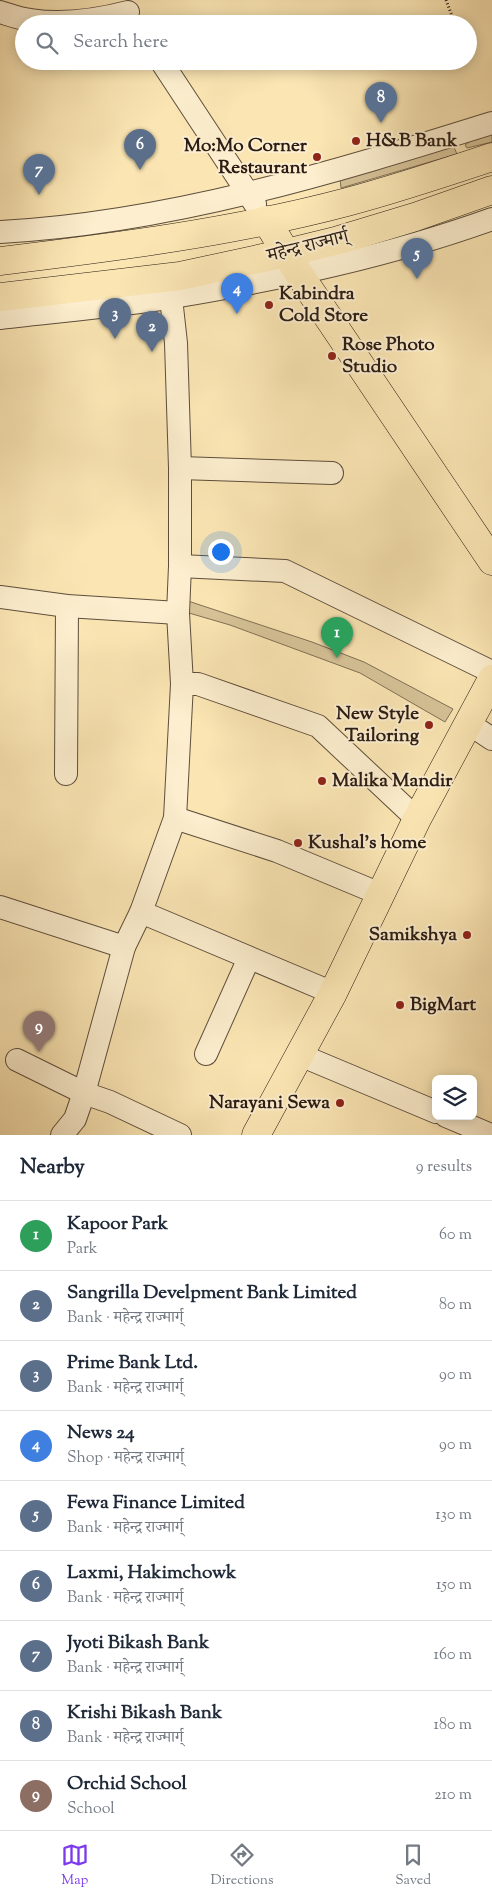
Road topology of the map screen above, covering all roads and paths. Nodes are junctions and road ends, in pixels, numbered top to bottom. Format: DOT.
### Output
graph roads {
  1 [pos="446,0"];
  2 [pos="0,12"];
  3 [pos="452,15"];
  4 [pos="15,16"];
  5 [pos="167,70"];
  6 [pos="492,124"];
  7 [pos="492,157"];
  8 [pos="492,190"];
  9 [pos="249,194"];
  10 [pos="492,219"];
  11 [pos="266,220"];
  12 [pos="0,232"];
  13 [pos="0,261"];
  14 [pos="293,263"];
  15 [pos="0,297"];
  16 [pos="171,298"];
  17 [pos="0,318"];
  18 [pos="180,468"];
  19 [pos="332,473"];
  20 [pos="488,547"];
  21 [pos="180,566"];
  22 [pos="0,597"];
  23 [pos="67,606"];
  24 [pos="178,613"];
  25 [pos="492,672"];
  26 [pos="492,679"];
  27 [pos="182,684"];
  28 [pos="468,724"];
  29 [pos="492,739"];
  30 [pos="66,774"];
  31 [pos="175,818"];
  32 [pos="417,819"];
  33 [pos="380,894"];
  34 [pos="0,907"];
  35 [pos="141,912"];
  36 [pos="124,947"];
  37 [pos="249,958"];
  38 [pos="333,993"];
  39 [pos="206,1054"];
  40 [pos="300,1055"];
  41 [pos="17,1060"];
  42 [pos="84,1094"];
  43 [pos="432,1110"];
  44 [pos="455,1120"];
  45 [pos="62,1135"];
  46 [pos="180,1135"];
  47 [pos="256,1135"];
  48 [pos="491,1135"];
  1 -- 3 [label="path"];
  2 -- 4 [label="street"];
  5 -- 9 [label="street"];
  6 -- 9 [label="street"];
  7 -- 11 [label="main road, महेन्द्र राज्मार्ग्"];
  8 -- 14 [label="main road, महेन्द्र राज्मार्ग्"];
  9 -- 11 [label="street"];
  9 -- 12 [label="street"];
  10 -- 14 [label="street"];
  11 -- 13 [label="main road, महेन्द्र राज्मार्ग्"];
  11 -- 14 [label="main road"];
  14 -- 15 [label="main road, महेन्द्र राज्मार्ग्"];
  14 -- 16 [label="street"];
  14 -- 20 [label="main road"];
  16 -- 17 [label="street"];
  16 -- 18 [label="street"];
  18 -- 19 [label="street"];
  18 -- 21 [label="street"];
  21 -- 24 [label="street"];
  21 -- 25 [label="street"];
  22 -- 23 [label="street"];
  23 -- 24 [label="street"];
  23 -- 30 [label="street"];
  24 -- 27 [label="street"];
  26 -- 28 [label="main road"];
  27 -- 31 [label="street"];
  27 -- 32 [label="street"];
  28 -- 29 [label="street"];
  28 -- 32 [label="main road"];
  31 -- 33 [label="street"];
  31 -- 35 [label="street"];
  32 -- 33 [label="main road"];
  33 -- 38 [label="main road"];
  34 -- 36 [label="street"];
  35 -- 36 [label="street"];
  35 -- 37 [label="street"];
  36 -- 42 [label="street"];
  37 -- 38 [label="street"];
  37 -- 39 [label="street"];
  38 -- 40 [label="main road"];
  40 -- 43 [label="street"];
  40 -- 47 [label="main road"];
  41 -- 42 [label="street"];
  42 -- 45 [label="street"];
  42 -- 46 [label="street"];
  44 -- 48 [label="street"];
}
